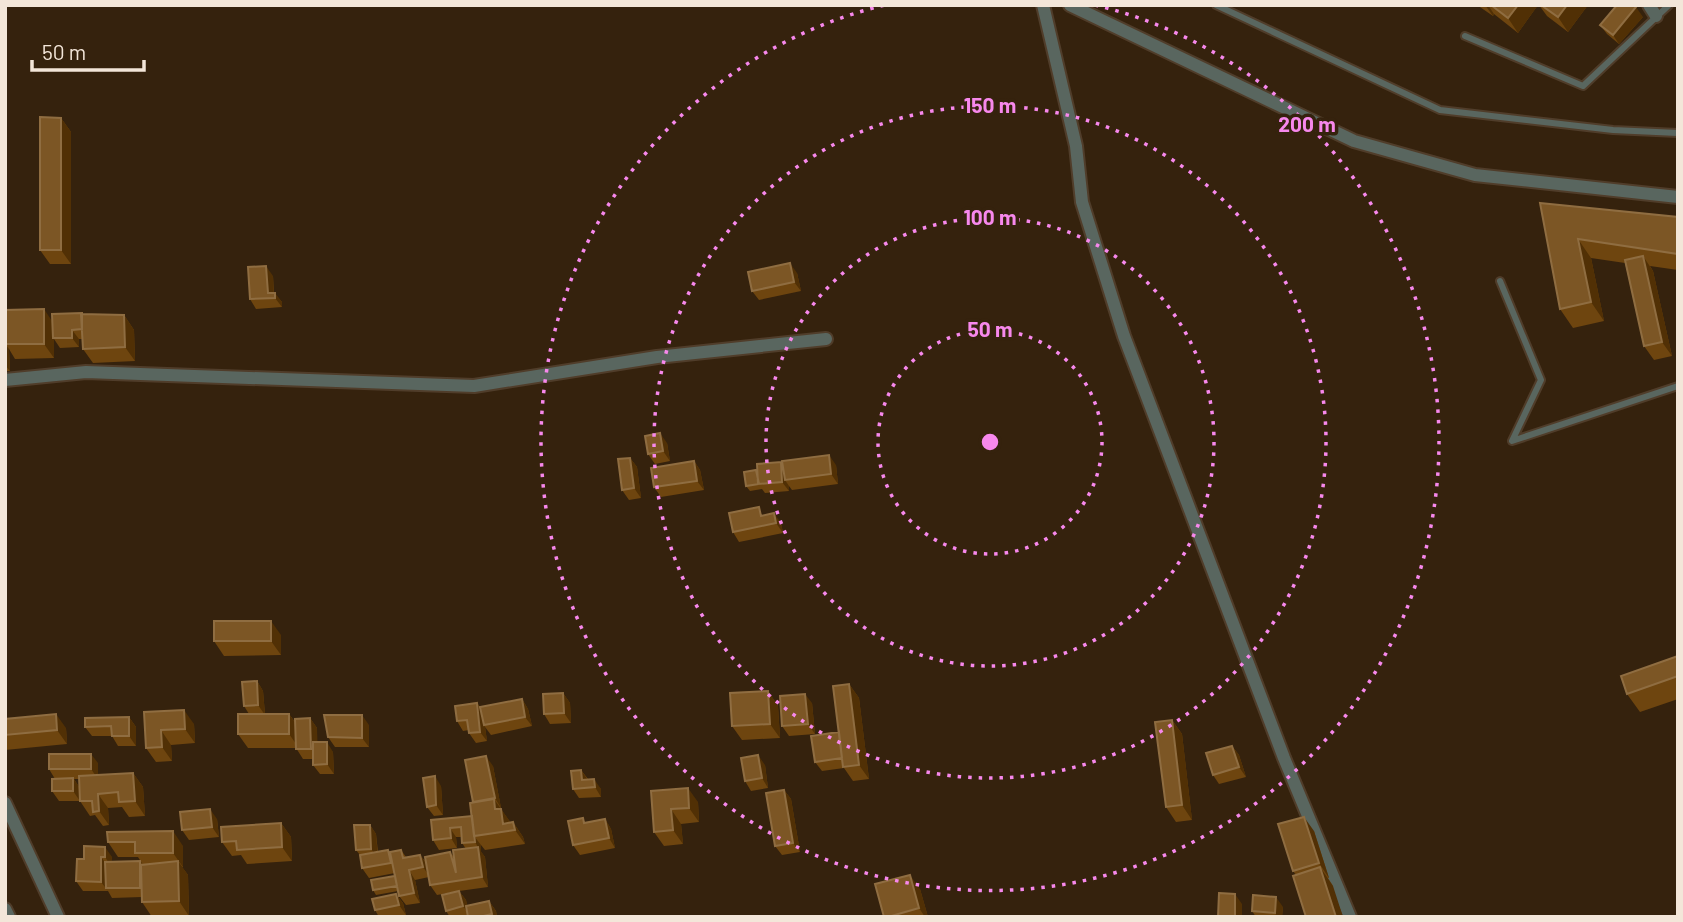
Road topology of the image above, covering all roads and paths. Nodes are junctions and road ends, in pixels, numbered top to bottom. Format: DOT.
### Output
graph roads {
  1 [pos="1043,5"];
  2 [pos="1070,5"];
  3 [pos="1216,5"];
  4 [pos="1669,5"];
  5 [pos="1653,10"];
  6 [pos="1465,36"];
  7 [pos="1678,134"];
  8 [pos="1678,197"];
  9 [pos="1500,281"];
  10 [pos="826,339"];
  11 [pos="5,380"];
  12 [pos="1678,386"];
  13 [pos="5,803"];
  14 [pos="5,909"];
  15 [pos="9,917"];
  16 [pos="58,917"];
  17 [pos="1350,917"];
  1 -- 17 [label="street"];
  2 -- 8 [label="street"];
  3 -- 7 [label="lane"];
  4 -- 5 [label="lane"];
  5 -- 6 [label="lane"];
  9 -- 12 [label="lane"];
  10 -- 11 [label="street"];
  13 -- 16 [label="street"];
  14 -- 15 [label="street"];
}
